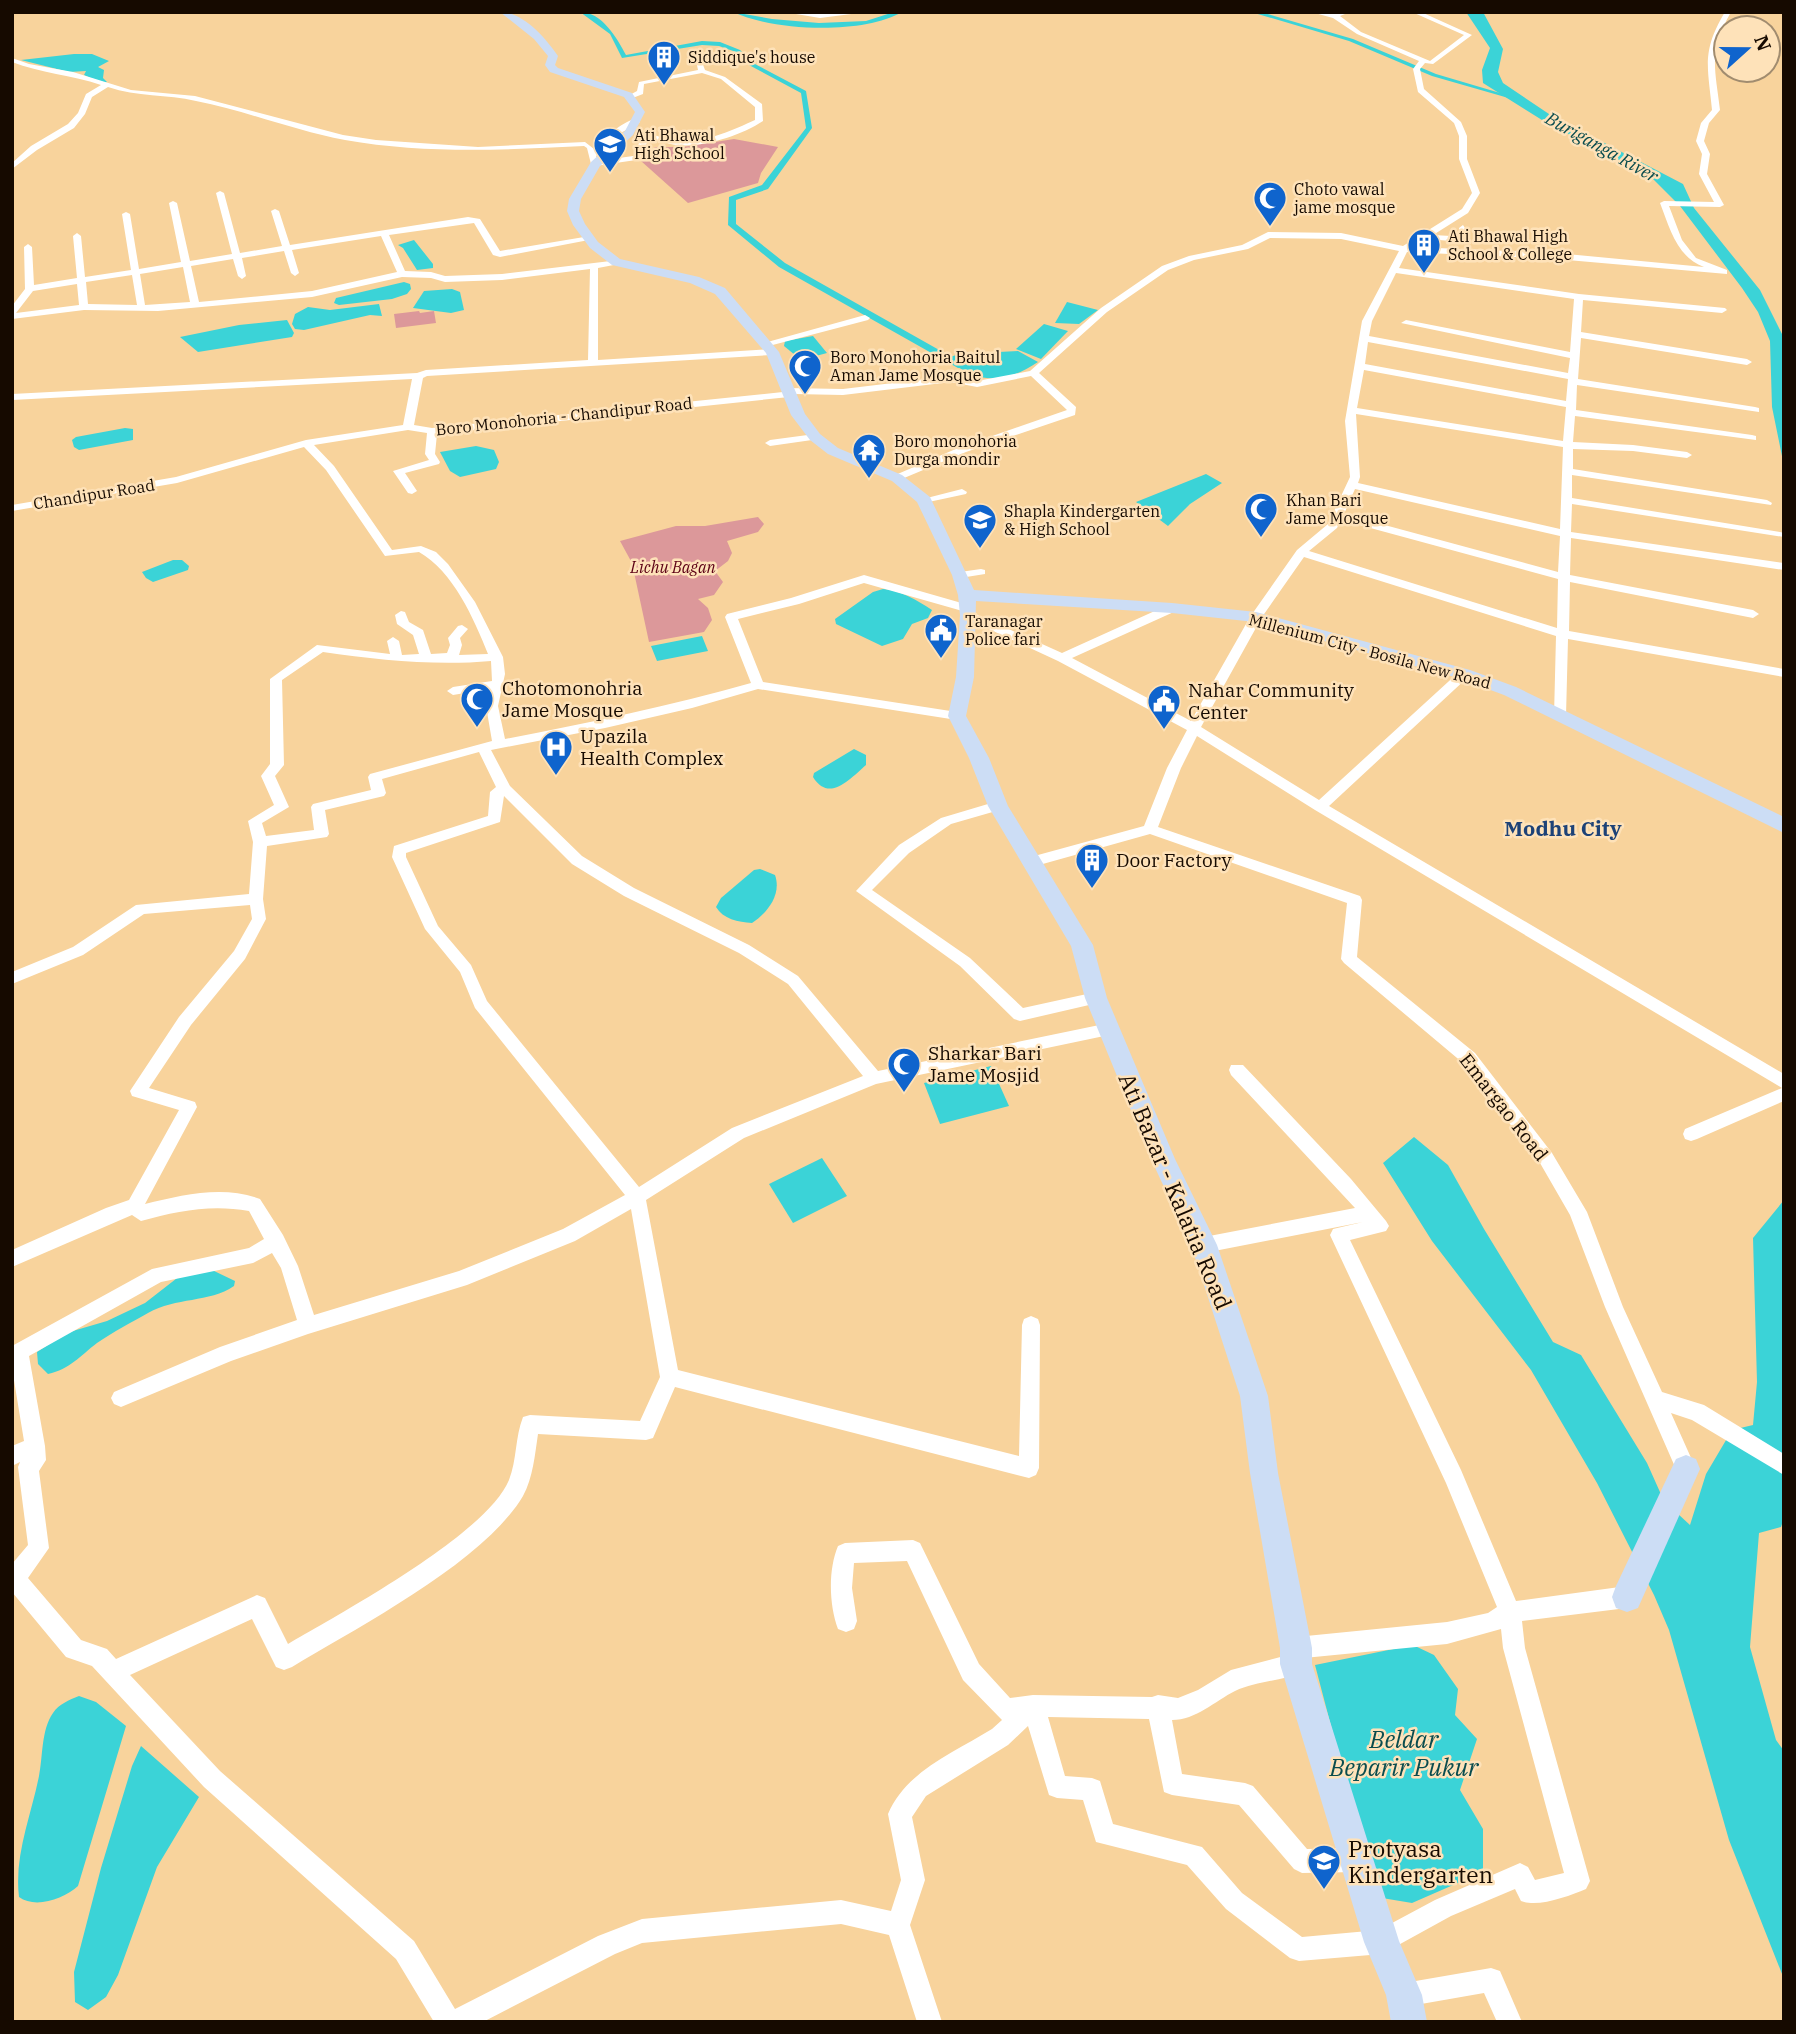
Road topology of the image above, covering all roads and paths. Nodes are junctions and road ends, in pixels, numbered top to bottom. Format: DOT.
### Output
graph roads {
  1 [pos="504,12"];
  2 [pos="787,12"];
  3 [pos="863,12"];
  4 [pos="1314,12"];
  5 [pos="1347,12"];
  6 [pos="1415,12"];
  7 [pos="1728,12"];
  8 [pos="1335,16"];
  9 [pos="712,54"];
  10 [pos="12,60"];
  11 [pos="1420,65"];
  12 [pos="702,71"];
  13 [pos="106,85"];
  14 [pos="630,97"];
  15 [pos="462,135"];
  16 [pos="647,135"];
  17 [pos="609,145"];
  18 [pos="455,148"];
  19 [pos="12,167"];
  20 [pos="220,193"];
  21 [pos="173,203"];
  22 [pos="275,211"];
  23 [pos="126,214"];
  24 [pos="1463,229"];
  25 [pos="384,233"];
  26 [pos="77,236"];
  27 [pos="1426,236"];
  28 [pos="590,239"];
  29 [pos="28,247"];
  30 [pos="287,248"];
  31 [pos="1404,249"];
  32 [pos="237,256"];
  33 [pos="616,262"];
  34 [pos="186,264"];
  35 [pos="594,267"];
  36 [pos="1394,270"];
  37 [pos="134,272"];
  38 [pos="295,273"];
  39 [pos="402,274"];
  40 [pos="242,276"];
  41 [pos="82,280"];
  42 [pos="30,289"];
  43 [pos="1579,297"];
  44 [pos="141,304"];
  45 [pos="195,304"];
  46 [pos="84,307"];
  47 [pos="1722,310"];
  48 [pos="12,314"];
  49 [pos="865,318"];
  50 [pos="1406,323"];
  51 [pos="1576,334"];
  52 [pos="1364,338"];
  53 [pos="769,348"];
  54 [pos="1574,356"];
  55 [pos="1747,362"];
  56 [pos="593,364"];
  57 [pos="1359,366"];
  58 [pos="1033,373"];
  59 [pos="418,376"];
  60 [pos="1573,379"];
  61 [pos="788,392"];
  62 [pos="12,397"];
  63 [pos="1570,409"];
  64 [pos="1352,410"];
  65 [pos="1755,410"];
  66 [pos="408,427"];
  67 [pos="432,431"];
  68 [pos="815,437"];
  69 [pos="1752,438"];
  70 [pos="306,443"];
  71 [pos="770,443"];
  72 [pos="1567,445"];
  73 [pos="1687,455"];
  74 [pos="1567,471"];
  75 [pos="897,478"];
  76 [pos="177,480"];
  77 [pos="1352,485"];
  78 [pos="412,491"];
  79 [pos="962,492"];
  80 [pos="1566,499"];
  81 [pos="924,500"];
  82 [pos="1767,503"];
  83 [pos="12,508"];
  84 [pos="1338,516"];
  85 [pos="1565,534"];
  86 [pos="1780,535"];
  87 [pos="1301,552"];
  88 [pos="1784,567"];
  89 [pos="981,572"];
  90 [pos="960,575"];
  91 [pos="1564,577"];
  92 [pos="968,606"];
  93 [pos="1171,608"];
  94 [pos="1753,614"];
  95 [pos="401,615"];
  96 [pos="1256,617"];
  97 [pos="462,629"];
  98 [pos="1562,634"];
  99 [pos="393,641"];
  100 [pos="1058,656"];
  101 [pos="426,657"];
  102 [pos="452,657"];
  103 [pos="497,657"];
  104 [pos="397,659"];
  105 [pos="1784,673"];
  106 [pos="1464,674"];
  107 [pos="496,684"];
  108 [pos="758,685"];
  109 [pos="453,691"];
  110 [pos="957,714"];
  111 [pos="1560,716"];
  112 [pos="1194,728"];
  113 [pos="499,744"];
  114 [pos="483,747"];
  115 [pos="504,789"];
  116 [pos="998,806"];
  117 [pos="1320,807"];
  118 [pos="1784,826"];
  119 [pos="1150,829"];
  120 [pos="260,842"];
  121 [pos="1032,862"];
  122 [pos="256,900"];
  123 [pos="12,978"];
  124 [pos="1096,998"];
  125 [pos="1109,1029"];
  126 [pos="1237,1070"];
  127 [pos="874,1078"];
  128 [pos="1784,1082"];
  129 [pos="1784,1094"];
  130 [pos="1691,1134"];
  131 [pos="637,1197"];
  132 [pos="135,1206"];
  133 [pos="1370,1213"];
  134 [pos="277,1241"];
  135 [pos="1204,1245"];
  136 [pos="12,1259"];
  137 [pos="308,1325"];
  138 [pos="1031,1325"];
  139 [pos="16,1354"];
  140 [pos="670,1377"];
  141 [pos="121,1398"];
  142 [pos="1654,1399"];
  143 [pos="35,1446"];
  144 [pos="12,1456"];
  145 [pos="1784,1465"];
  146 [pos="1686,1469"];
  147 [pos="13,1576"];
  148 [pos="1627,1597"];
  149 [pos="1510,1612"];
  150 [pos="846,1621"];
  151 [pos="1296,1656"];
  152 [pos="112,1672"];
  153 [pos="1033,1706"];
  154 [pos="1158,1706"];
  155 [pos="1357,1860"];
  156 [pos="898,1925"];
  157 [pos="1382,1942"];
  158 [pos="1404,1995"];
  159 [pos="448,2022"];
  160 [pos="456,2022"];
  161 [pos="930,2022"];
  162 [pos="1409,2022"];
  163 [pos="1510,2022"];
  1 -- 14 [label="main road"];
  2 -- 3 [label="street"];
  4 -- 8 [label="street"];
  5 -- 8 [label="street"];
  6 -- 11 [label="street"];
  7 -- 31 [label="street"];
  8 -- 11 [label="street"];
  9 -- 12 [label="street"];
  10 -- 13 [label="street"];
  11 -- 27 [label="street"];
  12 -- 14 [label="street"];
  12 -- 16 [label="street"];
  13 -- 18 [label="street"];
  13 -- 19 [label="street"];
  14 -- 17 [label="main road"];
  15 -- 18 [label="street"];
  16 -- 17 [label="street"];
  16 -- 17 [label="street"];
  17 -- 18 [label="street"];
  17 -- 28 [label="main road"];
  20 -- 32 [label="street"];
  21 -- 34 [label="street"];
  22 -- 30 [label="street"];
  23 -- 37 [label="street"];
  24 -- 27 [label="street"];
  25 -- 28 [label="street"];
  25 -- 30 [label="street"];
  25 -- 39 [label="street"];
  26 -- 41 [label="street"];
  27 -- 31 [label="street"];
  28 -- 33 [label="main road"];
  29 -- 42 [label="street"];
  30 -- 32 [label="street"];
  30 -- 38 [label="street"];
  31 -- 36 [label="street"];
  31 -- 58 [label="street"];
  32 -- 34 [label="street"];
  32 -- 40 [label="street"];
  33 -- 35 [label="street"];
  33 -- 53 [label="main road"];
  34 -- 37 [label="street"];
  34 -- 45 [label="street"];
  35 -- 39 [label="street"];
  35 -- 56 [label="street"];
  36 -- 43 [label="street"];
  36 -- 52 [label="street"];
  37 -- 41 [label="street"];
  37 -- 44 [label="street"];
  39 -- 45 [label="street"];
  41 -- 42 [label="street"];
  41 -- 46 [label="street"];
  42 -- 48 [label="street"];
  43 -- 47 [label="street"];
  43 -- 51 [label="street"];
  45 -- 46 [label="street"];
  46 -- 48 [label="street"];
  49 -- 53 [label="street"];
  50 -- 54 [label="street"];
  51 -- 54 [label="street"];
  51 -- 55 [label="street"];
  52 -- 57 [label="street"];
  52 -- 60 [label="street"];
  53 -- 56 [label="street"];
  53 -- 61 [label="main road"];
  54 -- 60 [label="street"];
  56 -- 59 [label="street"];
  57 -- 63 [label="street"];
  57 -- 64 [label="street"];
  58 -- 61 [label="street, Boro Monohoria - Chandipur Road"];
  58 -- 75 [label="street"];
  59 -- 62 [label="street"];
  59 -- 66 [label="street"];
  60 -- 63 [label="street"];
  60 -- 65 [label="street"];
  61 -- 67 [label="street, Boro Monohoria - Chandipur Road"];
  61 -- 68 [label="main road"];
  63 -- 69 [label="street"];
  63 -- 72 [label="street"];
  64 -- 72 [label="street"];
  64 -- 77 [label="street"];
  66 -- 67 [label="street, Boro Monohoria - Chandipur Road"];
  66 -- 70 [label="street, Boro Monohoria - Chandipur Road"];
  67 -- 78 [label="street"];
  68 -- 71 [label="street"];
  68 -- 75 [label="main road"];
  70 -- 76 [label="street, Boro Monohoria - Chandipur Road"];
  70 -- 103 [label="street"];
  72 -- 73 [label="street"];
  72 -- 74 [label="street"];
  74 -- 80 [label="street"];
  74 -- 82 [label="street"];
  75 -- 81 [label="main road"];
  76 -- 83 [label="street, Chandipur Road"];
  77 -- 84 [label="street"];
  77 -- 85 [label="street"];
  79 -- 81 [label="street"];
  80 -- 85 [label="street"];
  80 -- 86 [label="street"];
  81 -- 90 [label="main road"];
  84 -- 87 [label="street"];
  84 -- 91 [label="street"];
  85 -- 88 [label="street"];
  85 -- 91 [label="street"];
  87 -- 96 [label="street"];
  87 -- 98 [label="street"];
  89 -- 90 [label="street"];
  90 -- 92 [label="main road"];
  91 -- 94 [label="street"];
  91 -- 98 [label="street"];
  92 -- 93 [label="main road, Millenium City - Bosila New Road"];
  92 -- 100 [label="street"];
  92 -- 108 [label="street"];
  92 -- 110 [label="main road"];
  93 -- 96 [label="main road, Millenium City - Bosila New Road"];
  93 -- 100 [label="street"];
  95 -- 101 [label="street"];
  96 -- 106 [label="main road, Millenium City - Bosila New Road"];
  96 -- 112 [label="street"];
  97 -- 102 [label="street"];
  98 -- 105 [label="street"];
  98 -- 111 [label="street"];
  99 -- 104 [label="street"];
  100 -- 112 [label="street"];
  101 -- 102 [label="street"];
  101 -- 104 [label="street"];
  102 -- 103 [label="street"];
  103 -- 107 [label="street"];
  104 -- 120 [label="street"];
  106 -- 111 [label="main road, Millenium City - Bosila New Road"];
  106 -- 117 [label="street"];
  107 -- 109 [label="street"];
  107 -- 113 [label="street"];
  108 -- 110 [label="street"];
  108 -- 113 [label="street"];
  110 -- 116 [label="main road, Ati Bazar - Kalatia Road"];
  111 -- 118 [label="main road, Millenium City - Bosila New Road"];
  112 -- 117 [label="street"];
  112 -- 119 [label="street"];
  113 -- 114 [label="street"];
  114 -- 115 [label="street"];
  114 -- 120 [label="street"];
  115 -- 127 [label="street"];
  115 -- 131 [label="street"];
  116 -- 121 [label="main road, Ati Bazar - Kalatia Road"];
  116 -- 124 [label="street"];
  117 -- 128 [label="street"];
  119 -- 121 [label="street"];
  119 -- 142 [label="street, Emargao Road"];
  120 -- 122 [label="street"];
  121 -- 124 [label="main road, Ati Bazar - Kalatia Road"];
  122 -- 123 [label="street"];
  122 -- 132 [label="street"];
  124 -- 125 [label="main road, Ati Bazar - Kalatia Road"];
  125 -- 127 [label="street"];
  125 -- 135 [label="main road, Ati Bazar - Kalatia Road"];
  126 -- 133 [label="street"];
  127 -- 131 [label="street"];
  129 -- 130 [label="street"];
  131 -- 137 [label="street"];
  131 -- 140 [label="street"];
  132 -- 134 [label="street"];
  132 -- 136 [label="street"];
  133 -- 135 [label="street"];
  133 -- 149 [label="street"];
  134 -- 137 [label="street"];
  134 -- 139 [label="street"];
  135 -- 151 [label="main road, Ati Bazar - Kalatia Road"];
  137 -- 141 [label="street"];
  138 -- 140 [label="street"];
  139 -- 143 [label="street"];
  140 -- 152 [label="street"];
  142 -- 145 [label="street"];
  142 -- 146 [label="street, Emargao Road"];
  143 -- 144 [label="street"];
  143 -- 147 [label="street"];
  146 -- 148 [label="main road"];
  147 -- 152 [label="street"];
  148 -- 149 [label="street"];
  149 -- 151 [label="street"];
  149 -- 157 [label="street"];
  150 -- 153 [label="street"];
  151 -- 154 [label="street"];
  151 -- 155 [label="main road, Ati Bazar - Kalatia Road"];
  152 -- 159 [label="street"];
  153 -- 154 [label="street"];
  153 -- 156 [label="street"];
  153 -- 157 [label="street"];
  154 -- 155 [label="street"];
  155 -- 157 [label="main road, Ati Bazar - Kalatia Road"];
  156 -- 160 [label="street"];
  156 -- 161 [label="street"];
  157 -- 158 [label="main road, Ati Bazar - Kalatia Road"];
  158 -- 162 [label="main road, Ati Bazar - Kalatia Road"];
  158 -- 163 [label="street"];
}
